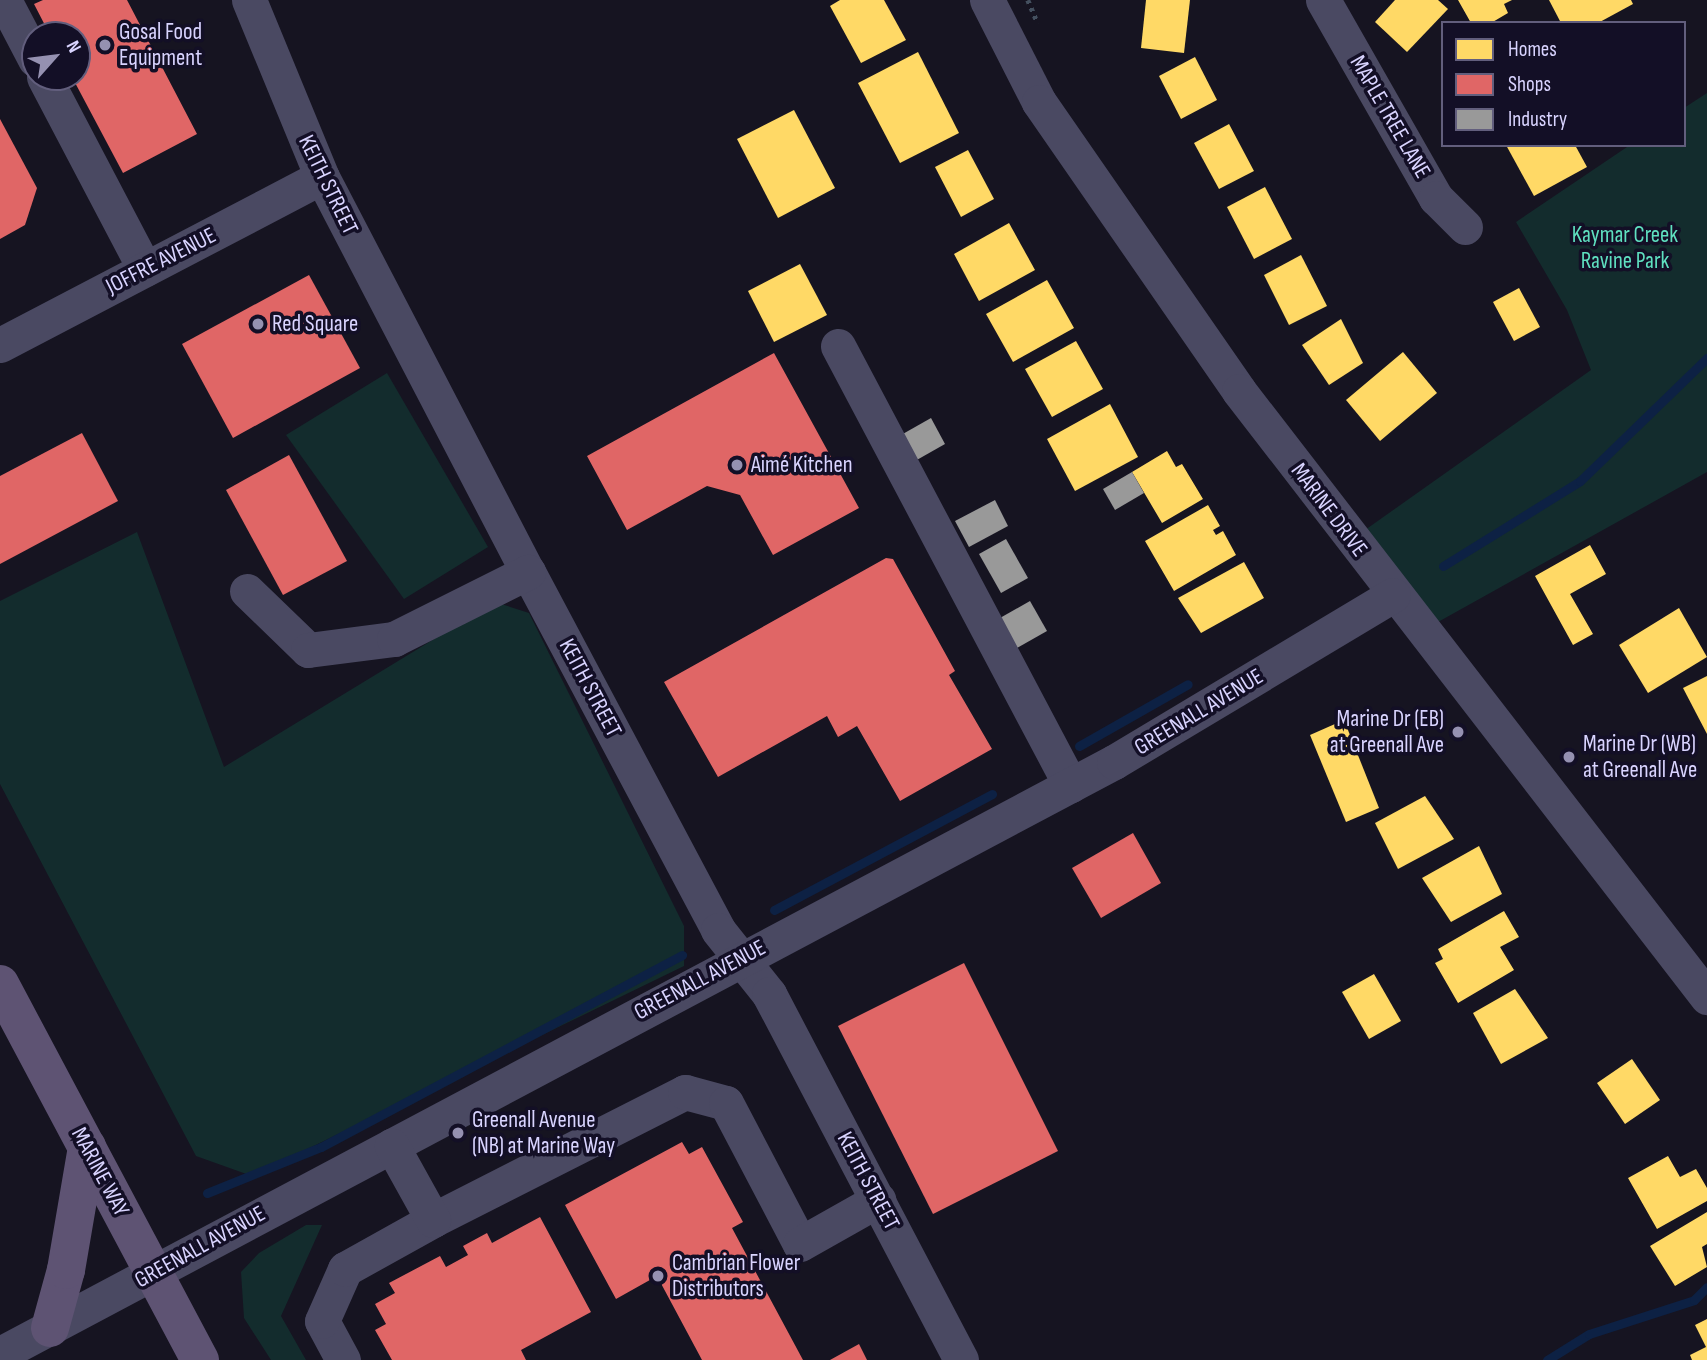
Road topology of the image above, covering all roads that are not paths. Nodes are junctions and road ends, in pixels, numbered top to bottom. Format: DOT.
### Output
graph roads {
  1 [pos="4,0"];
  2 [pos="249,0"];
  3 [pos="987,0"];
  4 [pos="1323,0"];
  5 [pos="21,32"];
  6 [pos="51,91"];
  7 [pos="322,177"];
  8 [pos="1465,227"];
  9 [pos="145,269"];
  10 [pos="0,345"];
  11 [pos="838,346"];
  12 [pos="528,572"];
  13 [pos="247,591"];
  14 [pos="1393,595"];
  15 [pos="1070,785"];
  16 [pos="741,958"];
  17 [pos="0,984"];
  18 [pos="1707,997"];
  19 [pos="392,1146"];
  20 [pos="87,1147"];
  21 [pos="878,1200"];
  22 [pos="433,1220"];
  23 [pos="141,1280"];
  24 [pos="50,1328"];
  25 [pos="0,1354"];
  26 [pos="200,1360"];
  27 [pos="343,1360"];
  28 [pos="961,1360"];
  1 -- 5 [label="street"];
  2 -- 7 [label="street, KEITH STREET"];
  3 -- 14 [label="street, MARINE DRIVE"];
  4 -- 8 [label="street, MAPLE TREE LANE"];
  6 -- 9 [label="street"];
  7 -- 9 [label="street, JOFFRE AVENUE"];
  7 -- 12 [label="street, KEITH STREET"];
  9 -- 10 [label="street, JOFFRE AVENUE"];
  11 -- 15 [label="street"];
  12 -- 13 [label="street"];
  12 -- 16 [label="street, KEITH STREET"];
  14 -- 15 [label="street, GREENALL AVENUE"];
  14 -- 18 [label="street, MARINE DRIVE"];
  15 -- 16 [label="street, GREENALL AVENUE"];
  16 -- 19 [label="street, GREENALL AVENUE"];
  16 -- 21 [label="street, KEITH STREET"];
  17 -- 20 [label="main road, MARINE WAY"];
  19 -- 22 [label="street"];
  19 -- 23 [label="street, GREENALL AVENUE"];
  20 -- 23 [label="main road, MARINE WAY"];
  20 -- 24 [label="main road"];
  21 -- 22 [label="street"];
  21 -- 28 [label="street, KEITH STREET"];
  22 -- 27 [label="street"];
  23 -- 24 [label="street, GREENALL AVENUE"];
  23 -- 26 [label="main road, MARINE WAY"];
  24 -- 25 [label="street, GREENALL AVENUE"];
}
